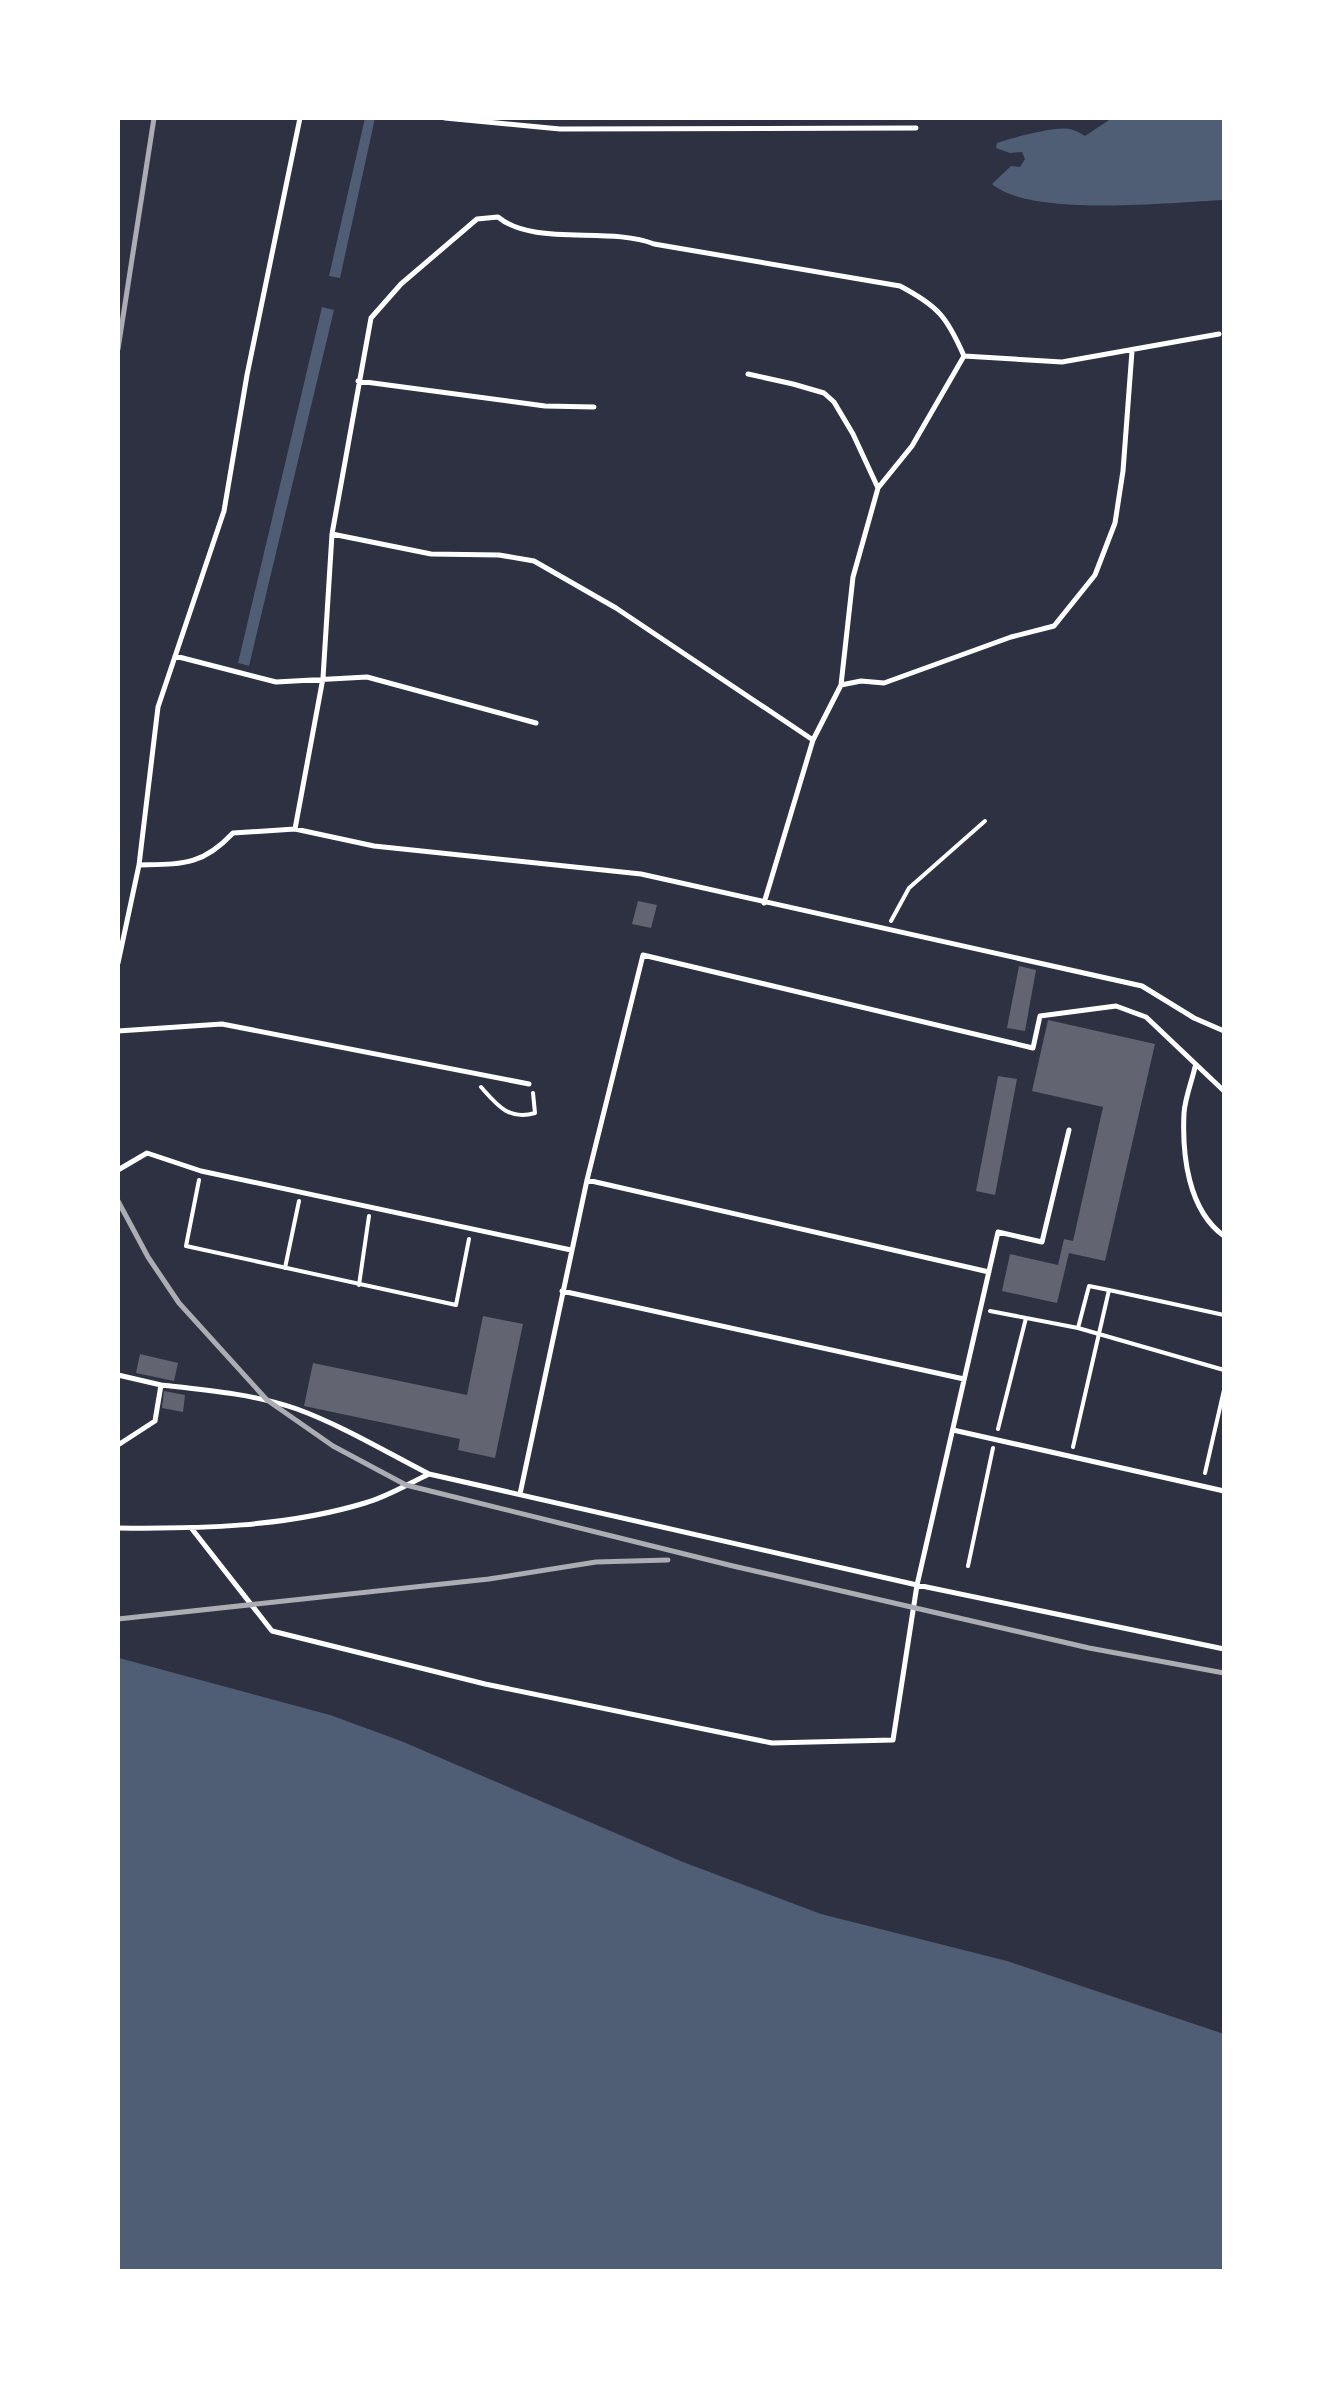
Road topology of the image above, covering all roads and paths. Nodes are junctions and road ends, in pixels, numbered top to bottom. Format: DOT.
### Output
graph roads {
  1 [pos="300,118"];
  2 [pos="444,118"];
  3 [pos="916,128"];
  4 [pos="1219,334"];
  5 [pos="1132,351"];
  6 [pos="964,356"];
  7 [pos="748,374"];
  8 [pos="358,382"];
  9 [pos="594,407"];
  10 [pos="878,488"];
  11 [pos="332,534"];
  12 [pos="176,656"];
  13 [pos="323,678"];
  14 [pos="841,685"];
  15 [pos="536,723"];
  16 [pos="813,740"];
  17 [pos="985,822"];
  18 [pos="295,829"];
  19 [pos="138,865"];
  20 [pos="764,902"];
  21 [pos="886,929"];
  22 [pos="118,963"];
  23 [pos="1224,1031"];
  24 [pos="118,1032"];
  25 [pos="1196,1066"];
  26 [pos="470,1074"];
  27 [pos="529,1084"];
  28 [pos="1224,1091"];
  29 [pos="1069,1130"];
  30 [pos="118,1170"];
  31 [pos="201,1170"];
  32 [pos="586,1180"];
  33 [pos="301,1192"];
  34 [pos="370,1206"];
  35 [pos="472,1228"];
  36 [pos="1224,1236"];
  37 [pos="571,1250"];
  38 [pos="285,1268"];
  39 [pos="989,1272"];
  40 [pos="359,1285"];
  41 [pos="1109,1290"];
  42 [pos="562,1292"];
  43 [pos="980,1309"];
  44 [pos="1224,1315"];
  45 [pos="1078,1328"];
  46 [pos="1097,1334"];
  47 [pos="1224,1370"];
  48 [pos="118,1375"];
  49 [pos="964,1379"];
  50 [pos="161,1385"];
  51 [pos="1224,1390"];
  52 [pos="952,1430"];
  53 [pos="118,1445"];
  54 [pos="1071,1456"];
  55 [pos="428,1474"];
  56 [pos="1202,1486"];
  57 [pos="1224,1491"];
  58 [pos="520,1494"];
  59 [pos="118,1528"];
  60 [pos="192,1529"];
  61 [pos="916,1586"];
  62 [pos="1224,1649"];
  1 -- 12 [label="lane"];
  2 -- 3 [label="lane"];
  4 -- 5 [label="lane"];
  5 -- 6 [label="lane"];
  5 -- 14 [label="lane"];
  6 -- 8 [label="lane"];
  6 -- 10 [label="lane"];
  7 -- 10 [label="lane"];
  8 -- 9 [label="lane"];
  8 -- 11 [label="lane"];
  10 -- 14 [label="lane"];
  11 -- 13 [label="lane"];
  11 -- 16 [label="lane"];
  12 -- 13 [label="lane"];
  12 -- 19 [label="lane"];
  13 -- 15 [label="lane"];
  13 -- 18 [label="lane"];
  14 -- 16 [label="lane"];
  16 -- 20 [label="lane"];
  17 -- 21 [label="path"];
  18 -- 19 [label="lane"];
  18 -- 20 [label="lane"];
  19 -- 22 [label="lane"];
  20 -- 21 [label="lane"];
  21 -- 23 [label="lane"];
  24 -- 26 [label="lane"];
  25 -- 28 [label="lane"];
  25 -- 32 [label="lane"];
  25 -- 36 [label="lane"];
  26 -- 27 [label="lane"];
  26 -- 27 [label="path"];
  29 -- 39 [label="lane"];
  30 -- 31 [label="lane"];
  31 -- 33 [label="lane"];
  31 -- 38 [label="path"];
  32 -- 37 [label="lane"];
  32 -- 39 [label="lane"];
  33 -- 34 [label="lane"];
  33 -- 38 [label="path"];
  34 -- 35 [label="lane"];
  34 -- 40 [label="path"];
  35 -- 37 [label="lane"];
  35 -- 40 [label="path"];
  37 -- 42 [label="lane"];
  38 -- 40 [label="path"];
  39 -- 43 [label="lane"];
  41 -- 44 [label="path"];
  41 -- 45 [label="path"];
  41 -- 46 [label="path"];
  42 -- 49 [label="lane"];
  42 -- 58 [label="lane"];
  43 -- 45 [label="path"];
  43 -- 49 [label="lane"];
  45 -- 46 [label="path"];
  46 -- 47 [label="path"];
  46 -- 54 [label="path"];
  48 -- 50 [label="lane"];
  49 -- 52 [label="lane"];
  50 -- 53 [label="lane"];
  50 -- 55 [label="lane"];
  51 -- 56 [label="path"];
  52 -- 54 [label="lane"];
  52 -- 61 [label="lane"];
  54 -- 56 [label="lane"];
  55 -- 58 [label="lane"];
  55 -- 60 [label="lane"];
  56 -- 57 [label="lane"];
  58 -- 61 [label="lane"];
  59 -- 60 [label="lane"];
  60 -- 61 [label="lane"];
  61 -- 62 [label="lane"];
}
